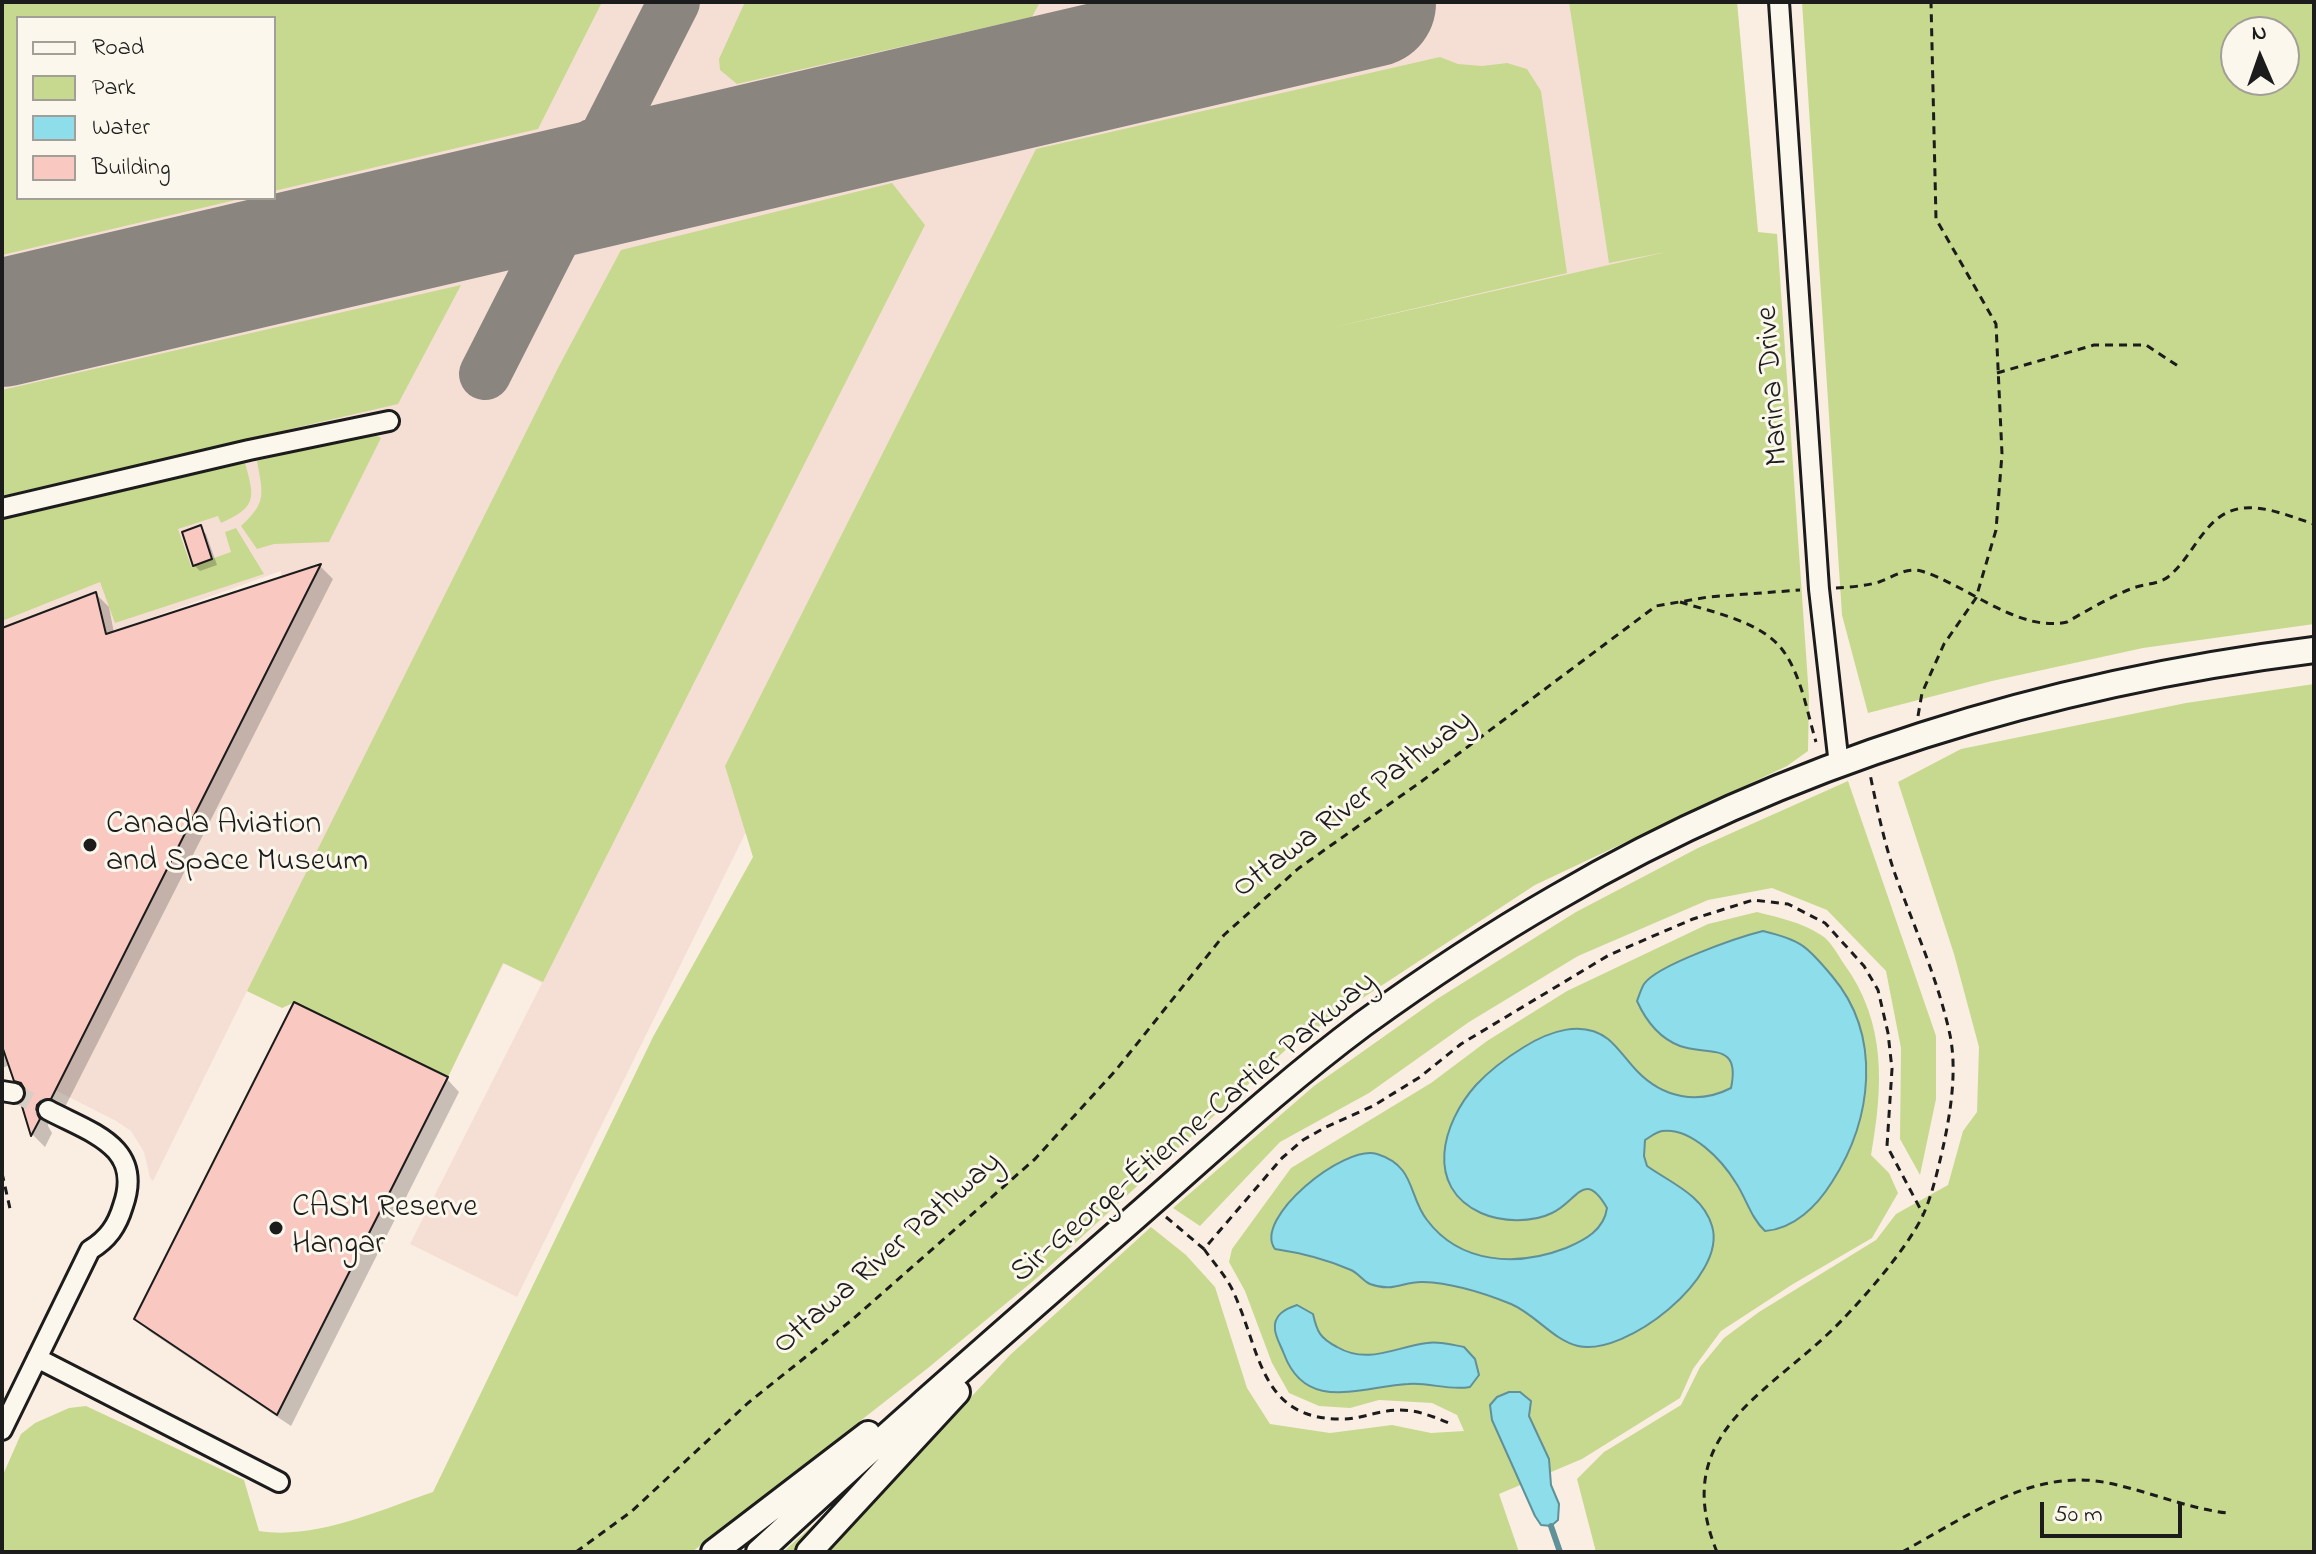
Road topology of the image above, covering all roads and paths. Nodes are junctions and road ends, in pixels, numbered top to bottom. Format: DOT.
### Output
graph roads {
  1 [pos="1779,2"];
  2 [pos="1931,2"];
  3 [pos="2181,368"];
  4 [pos="1997,373"];
  5 [pos="389,421"];
  6 [pos="2,508"];
  7 [pos="2314,524"];
  8 [pos="1819,589"];
  9 [pos="1976,598"];
  10 [pos="1677,601"];
  11 [pos="2314,650"];
  12 [pos="1914,738"];
  13 [pos="1866,755"];
  14 [pos="1832,767"];
  15 [pos="48,1110"];
  16 [pos="2,1173"];
  17 [pos="1151,1204"];
  18 [pos="11,1213"];
  19 [pos="1923,1214"];
  20 [pos="1204,1249"];
  21 [pos="1035,1305"];
  22 [pos="37,1358"];
  23 [pos="1451,1424"];
  24 [pos="2,1430"];
  25 [pos="279,1482"];
  26 [pos="2227,1513"];
  27 [pos="576,1552"];
  28 [pos="714,1552"];
  29 [pos="759,1552"];
  30 [pos="809,1552"];
  31 [pos="1717,1552"];
  32 [pos="1902,1552"];
  1 -- 8 [label="street, Marina Drive"];
  2 -- 4 [label="path"];
  3 -- 4 [label="path"];
  4 -- 9 [label="path"];
  5 -- 6 [label="street"];
  7 -- 9 [label="path, Ottawa River Pathway"];
  8 -- 9 [label="path, Ottawa River Pathway"];
  8 -- 10 [label="path, Ottawa River Pathway"];
  8 -- 14 [label="street, Marina Drive"];
  9 -- 12 [label="path"];
  10 -- 14 [label="path"];
  10 -- 27 [label="path, Ottawa River Pathway"];
  11 -- 12 [label="main road, Sir-George-Étienne-Cartier Parkway"];
  12 -- 13 [label="main road, Sir-George-Étienne-Cartier Parkway"];
  13 -- 14 [label="main road, Sir-George-Étienne-Cartier Parkway"];
  13 -- 19 [label="path"];
  14 -- 17 [label="main road, Sir-George-Étienne-Cartier Parkway"];
  15 -- 22 [label="street"];
  16 -- 18 [label="path"];
  17 -- 20 [label="path"];
  17 -- 21 [label="main road, Sir-George-Étienne-Cartier Parkway"];
  19 -- 20 [label="path"];
  19 -- 31 [label="path"];
  20 -- 23 [label="path"];
  21 -- 28 [label="main road"];
  21 -- 29 [label="main road, Sir-George-Étienne-Cartier Parkway"];
  21 -- 30 [label="main road"];
  22 -- 24 [label="street"];
  22 -- 25 [label="street"];
  26 -- 32 [label="path"];
}
